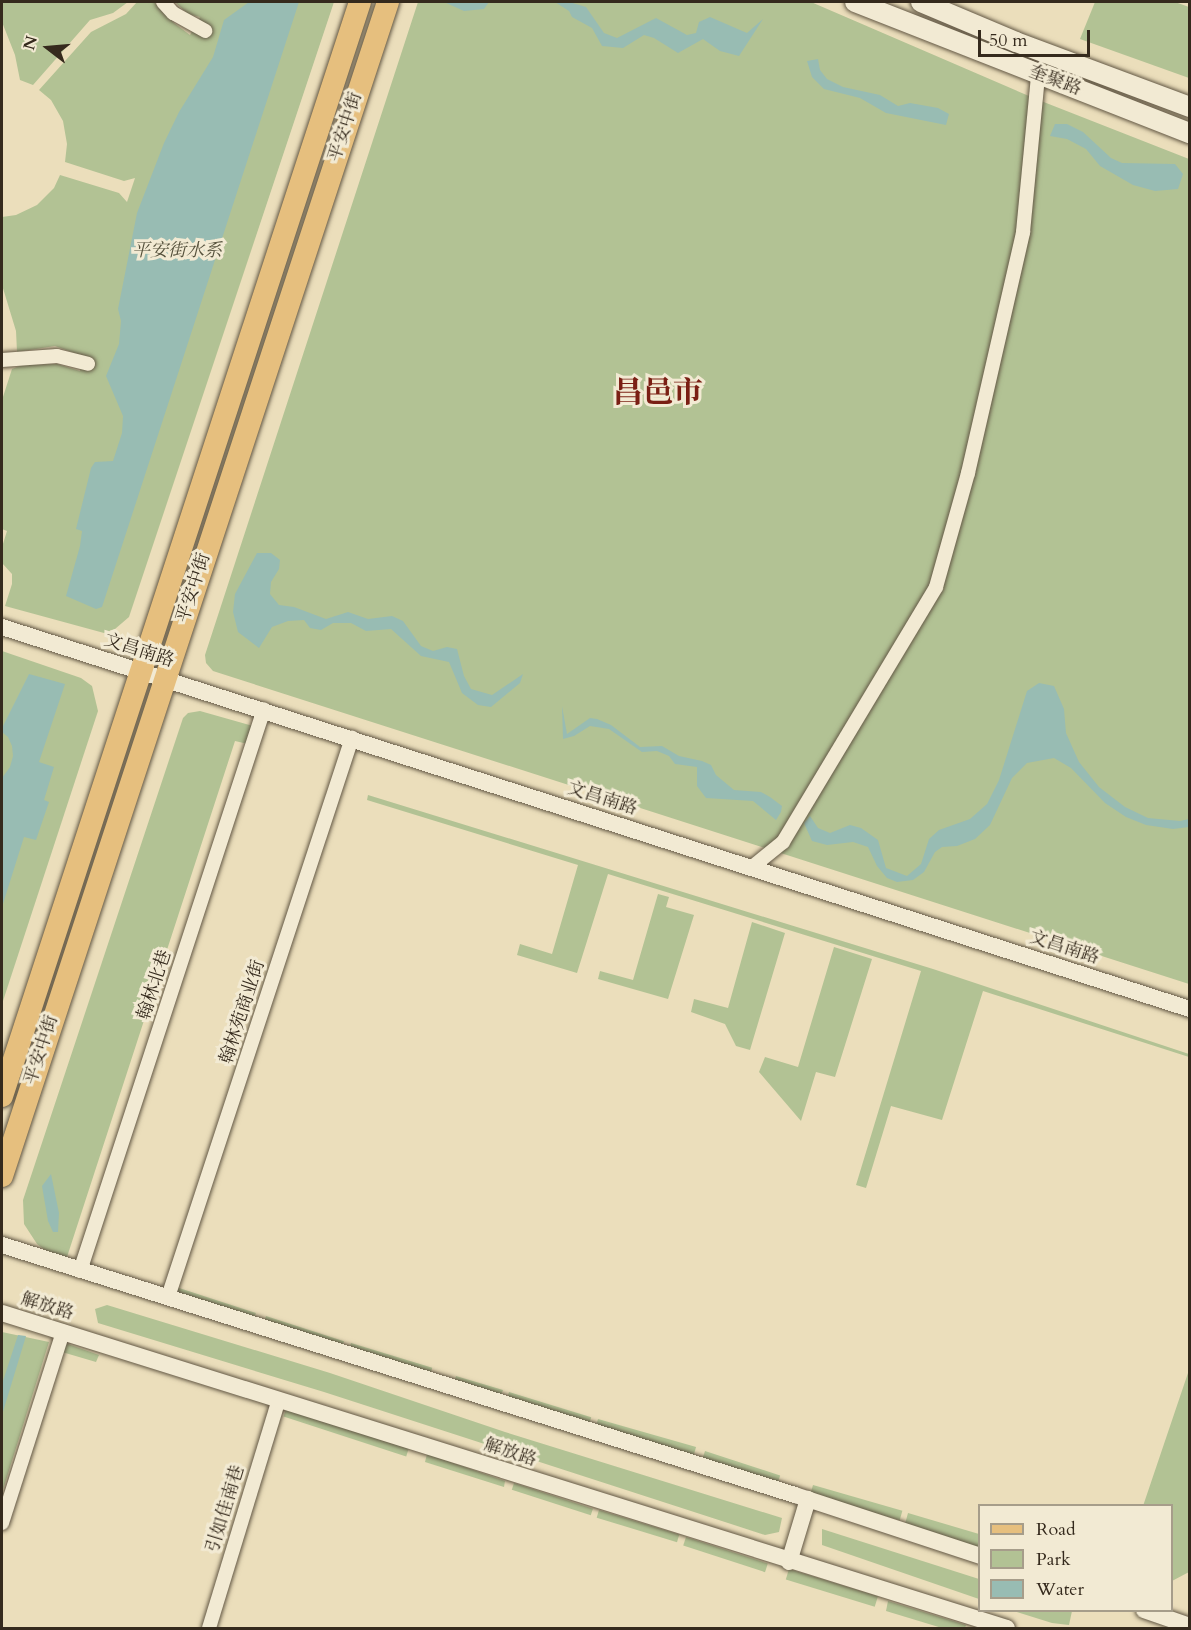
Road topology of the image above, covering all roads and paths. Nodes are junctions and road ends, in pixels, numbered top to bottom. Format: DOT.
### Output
graph roads {
  1 [pos="163,2"];
  2 [pos="360,2"];
  3 [pos="387,2"];
  4 [pos="855,2"];
  5 [pos="921,2"];
  6 [pos="205,31"];
  7 [pos="1038,75"];
  8 [pos="1190,107"];
  9 [pos="1190,133"];
  10 [pos="2,360"];
  11 [pos="88,364"];
  12 [pos="2,627"];
  13 [pos="140,672"];
  14 [pos="163,680"];
  15 [pos="264,709"];
  16 [pos="352,738"];
  17 [pos="751,868"];
  18 [pos="1190,1009"];
  19 [pos="2,1096"];
  20 [pos="2,1176"];
  21 [pos="2,1245"];
  22 [pos="80,1271"];
  23 [pos="168,1297"];
  24 [pos="2,1313"];
  25 [pos="63,1332"];
  26 [pos="279,1399"];
  27 [pos="807,1499"];
  28 [pos="2,1523"];
  29 [pos="978,1555"];
  30 [pos="789,1562"];
  31 [pos="1147,1612"];
  32 [pos="1190,1626"];
  33 [pos="209,1629"];
  34 [pos="1007,1629"];
  1 -- 6 [label="street"];
  2 -- 13 [label="main road, 平安中街"];
  3 -- 14 [label="main road, 平安中街"];
  4 -- 7 [label="main road, 奎聚路"];
  5 -- 8 [label="main road, 奎聚路"];
  7 -- 9 [label="main road, 奎聚路"];
  7 -- 17 [label="street"];
  10 -- 11 [label="street"];
  12 -- 13 [label="street, 文昌南路"];
  13 -- 14 [label="street, 文昌南路"];
  13 -- 19 [label="main road, 平安中街"];
  14 -- 15 [label="street, 文昌南路"];
  14 -- 20 [label="main road, 平安中街"];
  15 -- 16 [label="street, 文昌南路"];
  15 -- 22 [label="street, 翰林北巷"];
  16 -- 17 [label="street, 文昌南路"];
  16 -- 23 [label="street, 翰林苑商业街"];
  17 -- 18 [label="street, 文昌南路"];
  21 -- 22 [label="street"];
  22 -- 23 [label="street"];
  23 -- 27 [label="street"];
  24 -- 25 [label="street, 解放路"];
  25 -- 26 [label="street, 解放路"];
  25 -- 28 [label="street"];
  26 -- 30 [label="street, 解放路"];
  26 -- 33 [label="street, 引如佳南巷"];
  27 -- 29 [label="street"];
  27 -- 30 [label="street"];
  30 -- 34 [label="street, 解放路"];
  31 -- 32 [label="street"];
}
